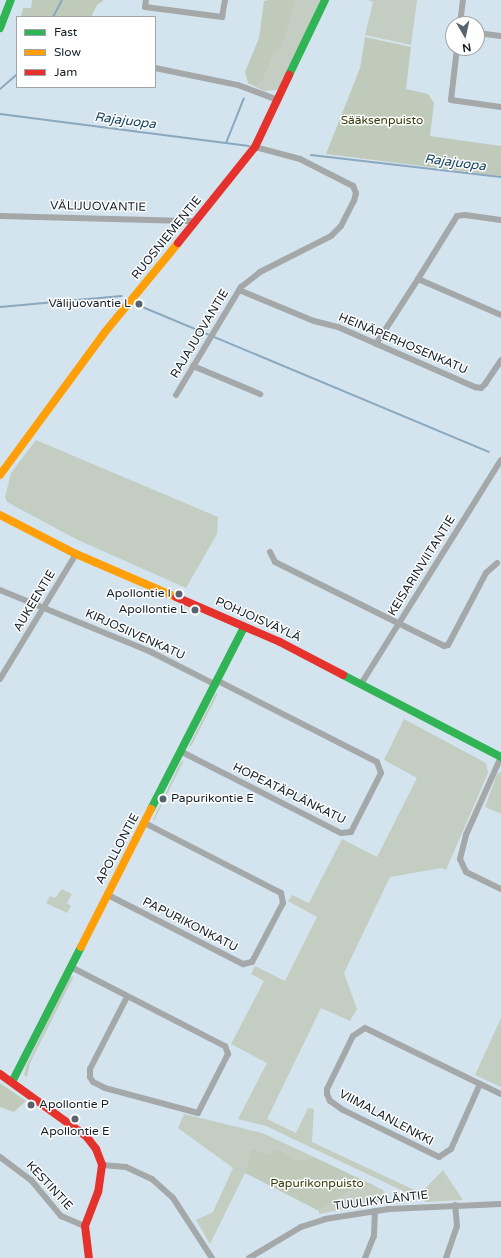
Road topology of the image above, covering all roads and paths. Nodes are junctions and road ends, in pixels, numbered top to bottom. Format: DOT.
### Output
graph roads {
  1 [pos="12,0"];
  2 [pos="146,0"];
  3 [pos="225,0"];
  4 [pos="325,0"];
  5 [pos="463,0"];
  6 [pos="461,16"];
  7 [pos="0,28"];
  8 [pos="485,34"];
  9 [pos="501,36"];
  10 [pos="456,56"];
  11 [pos="156,68"];
  12 [pos="278,100"];
  13 [pos="501,107"];
  14 [pos="255,148"];
  15 [pos="0,216"];
  16 [pos="501,220"];
  17 [pos="196,221"];
  18 [pos="418,279"];
  19 [pos="239,290"];
  20 [pos="501,315"];
  21 [pos="376,344"];
  22 [pos="501,360"];
  23 [pos="193,366"];
  24 [pos="260,394"];
  25 [pos="176,395"];
  26 [pos="501,460"];
  27 [pos="0,475"];
  28 [pos="0,514"];
  29 [pos="270,552"];
  30 [pos="76,554"];
  31 [pos="497,562"];
  32 [pos="0,590"];
  33 [pos="44,609"];
  34 [pos="398,624"];
  35 [pos="244,627"];
  36 [pos="0,680"];
  37 [pos="217,683"];
  38 [pos="361,684"];
  39 [pos="182,752"];
  40 [pos="501,757"];
  41 [pos="145,823"];
  42 [pos="501,888"];
  43 [pos="108,895"];
  44 [pos="71,967"];
  45 [pos="126,997"];
  46 [pos="0,1074"];
  47 [pos="12,1082"];
  48 [pos="480,1084"];
  49 [pos="501,1094"];
  50 [pos="0,1157"];
  51 [pos="102,1165"];
  52 [pos="501,1204"];
  53 [pos="455,1205"];
  54 [pos="375,1211"];
  55 [pos="85,1226"];
  56 [pos="89,1258"];
  57 [pos="212,1258"];
  58 [pos="249,1258"];
  59 [pos="365,1258"];
  60 [pos="446,1258"];
  1 -- 7 [label="main road"];
  2 -- 3 [label="street"];
  4 -- 12 [label="main road, RUOSNIEMENTIE"];
  5 -- 6 [label="street"];
  8 -- 9 [label="street"];
  10 -- 13 [label="street"];
  11 -- 12 [label="street"];
  12 -- 14 [label="main road, RUOSNIEMENTIE"];
  14 -- 17 [label="main road, RUOSNIEMENTIE"];
  14 -- 19 [label="street, RAJAJUOVANTIE"];
  15 -- 17 [label="street, VÄLIJUOVANTIE"];
  16 -- 18 [label="street"];
  17 -- 27 [label="main road, RUOSNIEMENTIE"];
  18 -- 20 [label="street"];
  18 -- 21 [label="street"];
  19 -- 21 [label="street, HEINÄPERHOSENKATU"];
  19 -- 23 [label="street, RAJAJUOVANTIE"];
  21 -- 22 [label="street, HEINÄPERHOSENKATU"];
  23 -- 24 [label="street"];
  23 -- 25 [label="street, RAJAJUOVANTIE"];
  26 -- 34 [label="street, KEISARINVIITANTIE"];
  28 -- 30 [label="main road, POHJOISVÄYLÄ"];
  29 -- 34 [label="street"];
  30 -- 33 [label="street, AUKEENTIE"];
  30 -- 35 [label="main road, POHJOISVÄYLÄ"];
  31 -- 34 [label="street"];
  32 -- 33 [label="street, KIRJOSIIVENKATU"];
  33 -- 36 [label="street, AUKEENTIE"];
  33 -- 37 [label="street, KIRJOSIIVENKATU"];
  34 -- 38 [label="street, KEISARINVIITANTIE"];
  35 -- 37 [label="main road, APOLLONTIE"];
  35 -- 38 [label="main road, POHJOISVÄYLÄ"];
  37 -- 39 [label="main road, APOLLONTIE"];
  37 -- 39 [label="street, HOPEATÄPLÄNKATU"];
  38 -- 40 [label="main road, POHJOISVÄYLÄ"];
  39 -- 41 [label="main road, APOLLONTIE"];
  40 -- 42 [label="street"];
  41 -- 43 [label="main road, APOLLONTIE"];
  41 -- 43 [label="street, PAPURIKONKATU"];
  43 -- 44 [label="main road, APOLLONTIE"];
  44 -- 45 [label="street"];
  44 -- 47 [label="main road, APOLLONTIE"];
  45 -- 45 [label="street"];
  46 -- 47 [label="main road"];
  47 -- 51 [label="main road"];
  48 -- 48 [label="street, VIIMALANLENKKI"];
  48 -- 49 [label="street, VIIMALANLENKKI"];
  50 -- 55 [label="street, KESTINTIE"];
  51 -- 55 [label="main road"];
  51 -- 57 [label="street"];
  52 -- 53 [label="street, TUULIKYLÄNTIE"];
  53 -- 54 [label="street, TUULIKYLÄNTIE"];
  53 -- 60 [label="street"];
  54 -- 58 [label="street, TUULIKYLÄNTIE"];
  54 -- 59 [label="street"];
  55 -- 56 [label="main road"];
}
